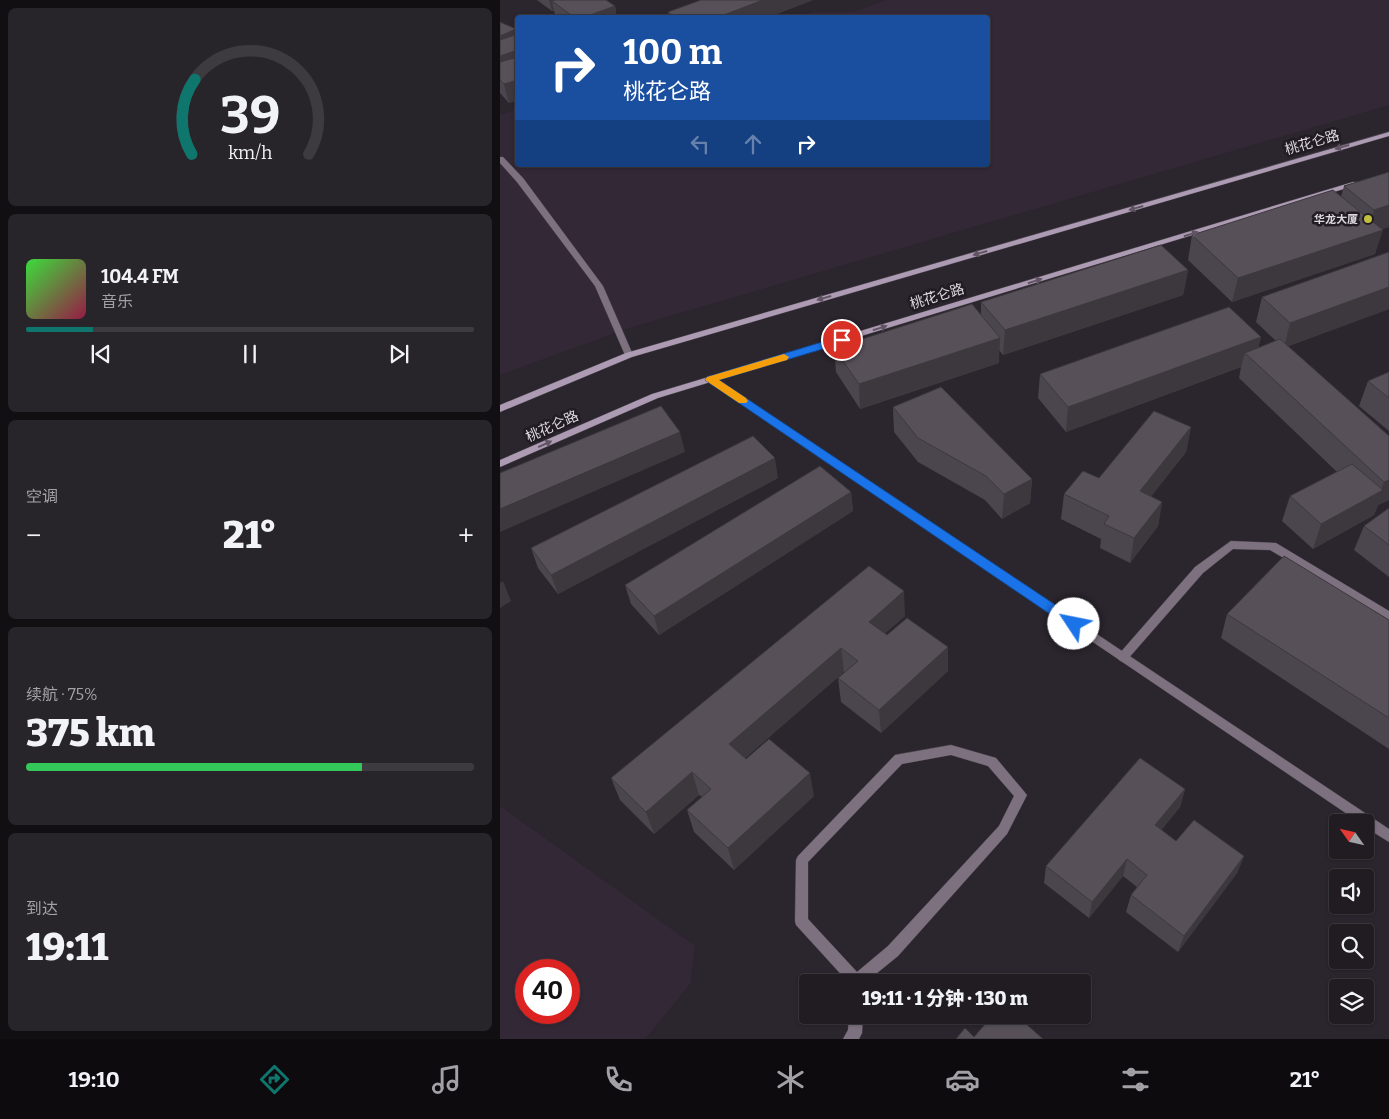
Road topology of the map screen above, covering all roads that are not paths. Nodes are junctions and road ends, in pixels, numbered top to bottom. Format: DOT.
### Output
graph roads {
  1 [pos="1389,134"];
  2 [pos="500,159"];
  3 [pos="1360,182"];
  4 [pos="629,355"];
  5 [pos="710,380"];
  6 [pos="500,409"];
  7 [pos="500,464"];
  8 [pos="1389,616"];
  9 [pos="1123,657"];
  10 [pos="1389,836"];
  11 [pos="857,982"];
  12 [pos="856,1024"];
  13 [pos="850,1039"];
  1 -- 4 [label="main road, 桃花仑路, one-way"];
  2 -- 4 [label="street"];
  5 -- 3 [label="main road, 桃花仑路, one-way"];
  4 -- 6 [label="main road, 桃花仑路"];
  7 -- 5 [label="main road, 桃花仑路, one-way"];
  5 -- 9 [label="street"];
  8 -- 9 [label="street"];
  9 -- 10 [label="street"];
  11 -- 11 [label="street"];
  12 -- 13 [label="street"];
}
